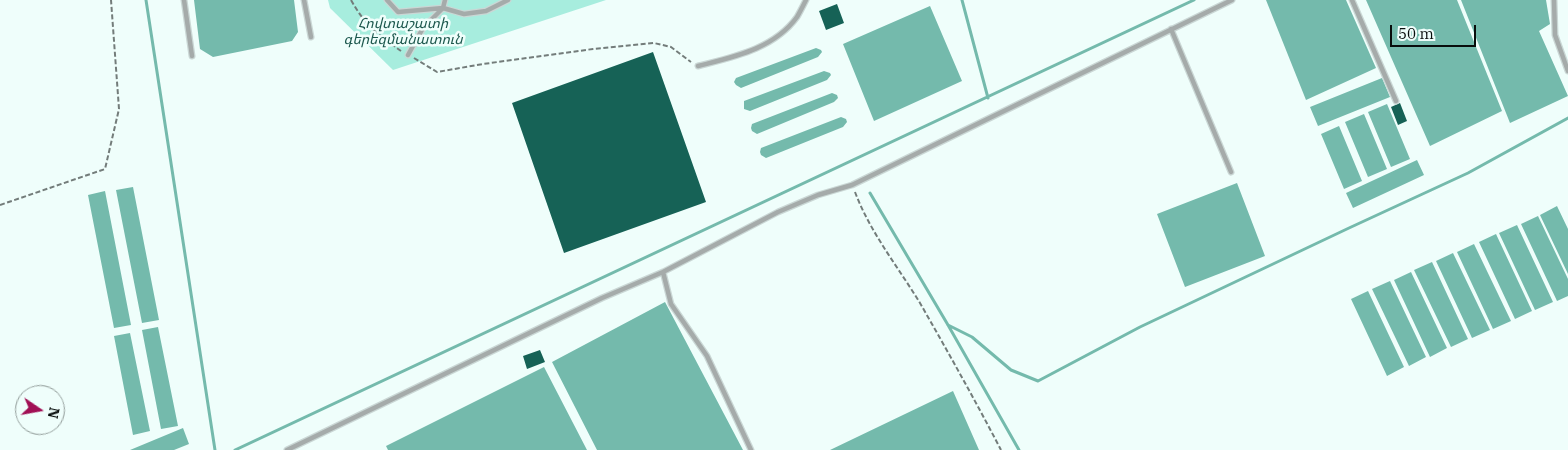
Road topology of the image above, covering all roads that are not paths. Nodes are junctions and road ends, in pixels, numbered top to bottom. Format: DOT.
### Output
graph roads {
  1 [pos="184,0"];
  2 [pos="304,0"];
  3 [pos="388,0"];
  4 [pos="444,0"];
  5 [pos="508,0"];
  6 [pos="806,0"];
  7 [pos="1232,0"];
  8 [pos="1352,0"];
  9 [pos="1554,0"];
  10 [pos="443,8"];
  11 [pos="1171,29"];
  12 [pos="311,37"];
  13 [pos="408,55"];
  14 [pos="192,56"];
  15 [pos="698,66"];
  16 [pos="1568,70"];
  17 [pos="1396,101"];
  18 [pos="1231,172"];
  19 [pos="663,272"];
  20 [pos="287,450"];
  21 [pos="751,450"];
  1 -- 14 [label="lane"];
  2 -- 12 [label="lane"];
  3 -- 10 [label="lane"];
  4 -- 10 [label="lane"];
  5 -- 10 [label="lane"];
  6 -- 15 [label="lane"];
  7 -- 11 [label="lane"];
  8 -- 17 [label="lane"];
  9 -- 16 [label="lane"];
  10 -- 13 [label="lane"];
  11 -- 18 [label="lane"];
  11 -- 19 [label="lane"];
  19 -- 20 [label="lane"];
  19 -- 21 [label="lane"];
}
